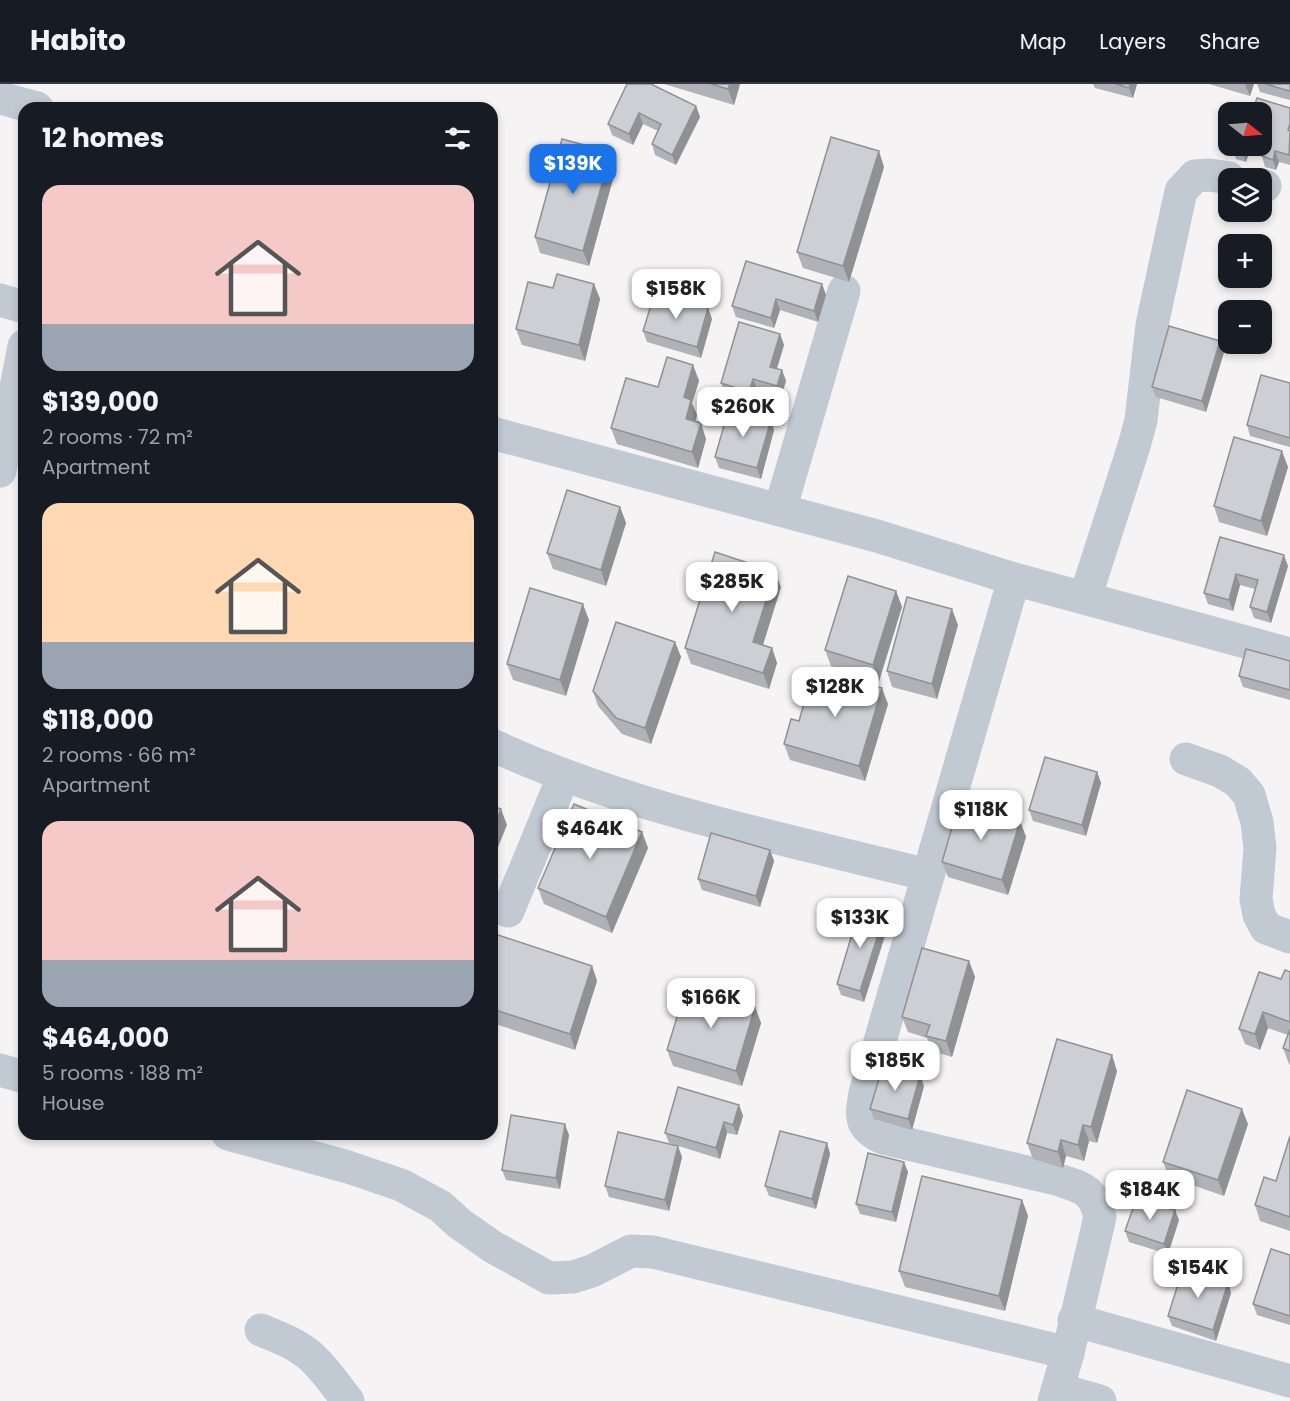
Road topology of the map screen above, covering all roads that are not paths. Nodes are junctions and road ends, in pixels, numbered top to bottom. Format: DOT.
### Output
graph roads {
  1 [pos="0,98"];
  2 [pos="18,103"];
  3 [pos="1218,176"];
  4 [pos="844,291"];
  5 [pos="0,300"];
  6 [pos="18,305"];
  7 [pos="18,377"];
  8 [pos="498,436"];
  9 [pos="0,471"];
  10 [pos="780,510"];
  11 [pos="1014,579"];
  12 [pos="1085,598"];
  13 [pos="1290,654"];
  14 [pos="498,748"];
  15 [pos="1186,759"];
  16 [pos="564,775"];
  17 [pos="928,875"];
  18 [pos="508,911"];
  19 [pos="1290,937"];
  20 [pos="0,1070"];
  21 [pos="18,1075"];
  22 [pos="250,1140"];
  23 [pos="1074,1320"];
  24 [pos="261,1330"];
  25 [pos="1068,1353"];
  26 [pos="1290,1381"];
  27 [pos="1056,1395"];
  28 [pos="348,1401"];
  29 [pos="1100,1401"];
  1 -- 2 [label="street"];
  3 -- 12 [label="street"];
  4 -- 10 [label="street"];
  5 -- 6 [label="street"];
  7 -- 9 [label="street"];
  8 -- 10 [label="street"];
  10 -- 11 [label="street"];
  11 -- 12 [label="street"];
  11 -- 17 [label="street"];
  12 -- 13 [label="street"];
  14 -- 16 [label="street"];
  15 -- 19 [label="street"];
  16 -- 17 [label="street"];
  16 -- 18 [label="street"];
  17 -- 23 [label="street"];
  20 -- 21 [label="street"];
  22 -- 25 [label="street"];
  23 -- 25 [label="street"];
  23 -- 26 [label="street"];
  24 -- 28 [label="street"];
  25 -- 27 [label="street"];
  27 -- 29 [label="street"];
}
